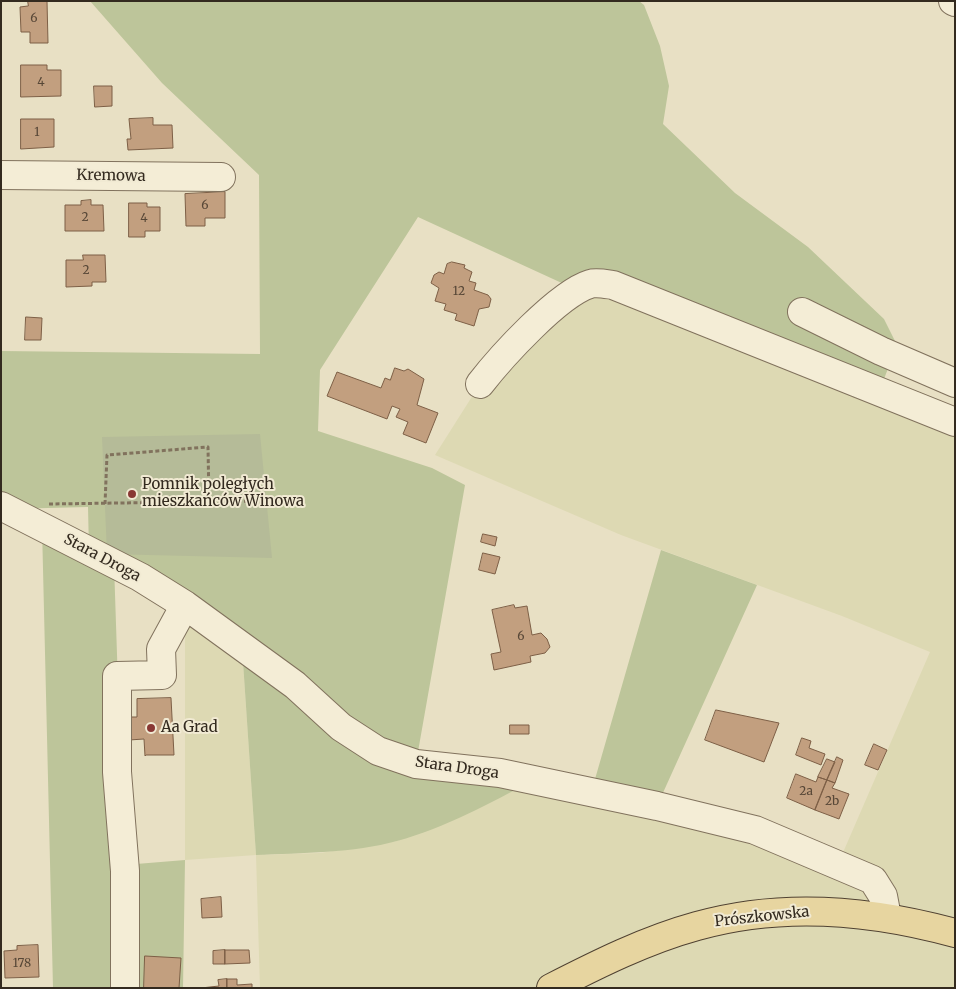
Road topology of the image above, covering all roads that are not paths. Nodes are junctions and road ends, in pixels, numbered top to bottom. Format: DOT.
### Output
graph roads {
  1 [pos="1,175"];
  2 [pos="221,177"];
  3 [pos="802,312"];
  4 [pos="955,383"];
  5 [pos="480,384"];
  6 [pos="955,422"];
  7 [pos="1,506"];
  8 [pos="185,605"];
  9 [pos="887,917"];
  10 [pos="955,933"];
  11 [pos="125,988"];
  12 [pos="551,988"];
  1 -- 2 [label="street, Kremowa"];
  3 -- 4 [label="street"];
  5 -- 6 [label="street"];
  7 -- 8 [label="street, Stara Droga"];
  8 -- 9 [label="street, Stara Droga"];
  8 -- 11 [label="street"];
  9 -- 10 [label="main road, Prószkowska"];
  9 -- 12 [label="main road, Prószkowska"];
}
